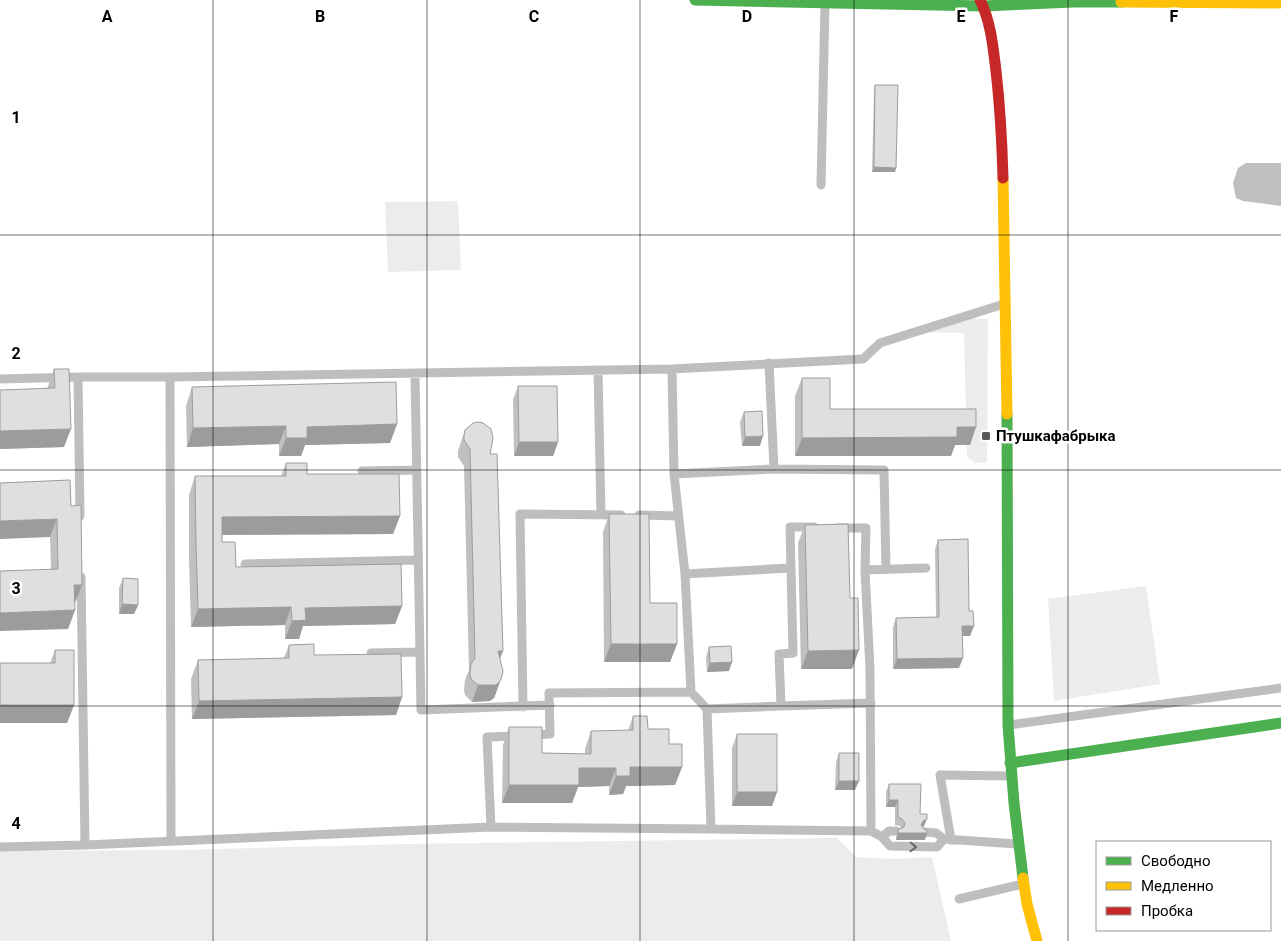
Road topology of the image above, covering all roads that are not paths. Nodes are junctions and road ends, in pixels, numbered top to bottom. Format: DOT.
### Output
graph roads {
  1 [pos="695,0"];
  2 [pos="1117,1"];
  3 [pos="825,2"];
  4 [pos="982,3"];
  5 [pos="1281,3"];
  6 [pos="822,184"];
  7 [pos="1006,303"];
  8 [pos="768,363"];
  9 [pos="672,369"];
  10 [pos="598,370"];
  11 [pos="415,374"];
  12 [pos="78,377"];
  13 [pos="170,377"];
  14 [pos="0,379"];
  15 [pos="774,469"];
  16 [pos="417,470"];
  17 [pos="362,471"];
  18 [pos="674,474"];
  19 [pos="601,515"];
  20 [pos="678,516"];
  21 [pos="80,527"];
  22 [pos="418,560"];
  23 [pos="245,564"];
  24 [pos="81,567"];
  25 [pos="790,568"];
  26 [pos="926,568"];
  27 [pos="886,569"];
  28 [pos="865,570"];
  29 [pos="685,574"];
  30 [pos="420,652"];
  31 [pos="371,653"];
  32 [pos="1281,688"];
  33 [pos="691,692"];
  34 [pos="871,703"];
  35 [pos="550,705"];
  36 [pos="781,706"];
  37 [pos="523,707"];
  38 [pos="707,709"];
  39 [pos="1281,723"];
  40 [pos="1008,725"];
  41 [pos="1010,763"];
  42 [pos="1012,776"];
  43 [pos="491,827"];
  44 [pos="711,829"];
  45 [pos="871,831"];
  46 [pos="896,831"];
  47 [pos="925,832"];
  48 [pos="882,837"];
  49 [pos="948,839"];
  50 [pos="171,841"];
  51 [pos="1018,844"];
  52 [pos="85,846"];
  53 [pos="0,847"];
  54 [pos="1023,884"];
  55 [pos="959,899"];
  56 [pos="1037,941"];
  1 -- 3 [label="main road"];
  2 -- 4 [label="main road"];
  2 -- 5 [label="main road"];
  3 -- 4 [label="main road"];
  3 -- 6 [label="lane"];
  4 -- 7 [label="main road"];
  7 -- 8 [label="lane"];
  7 -- 40 [label="main road"];
  8 -- 9 [label="lane"];
  8 -- 15 [label="lane"];
  9 -- 10 [label="lane"];
  9 -- 18 [label="lane"];
  10 -- 11 [label="lane"];
  10 -- 19 [label="lane"];
  11 -- 13 [label="lane"];
  11 -- 16 [label="lane"];
  12 -- 13 [label="lane"];
  12 -- 14 [label="lane"];
  12 -- 21 [label="lane"];
  13 -- 50 [label="lane"];
  15 -- 18 [label="lane"];
  15 -- 27 [label="lane"];
  16 -- 17 [label="lane"];
  16 -- 22 [label="lane"];
  18 -- 20 [label="lane"];
  19 -- 20 [label="lane"];
  19 -- 37 [label="lane"];
  20 -- 29 [label="lane"];
  22 -- 23 [label="lane"];
  22 -- 30 [label="lane"];
  24 -- 52 [label="lane"];
  25 -- 28 [label="lane"];
  25 -- 29 [label="lane"];
  25 -- 36 [label="lane"];
  26 -- 27 [label="lane"];
  27 -- 28 [label="lane"];
  28 -- 34 [label="lane"];
  29 -- 33 [label="lane"];
  30 -- 31 [label="lane"];
  30 -- 37 [label="lane"];
  32 -- 40 [label="lane"];
  33 -- 35 [label="lane"];
  33 -- 38 [label="lane"];
  34 -- 36 [label="lane"];
  34 -- 45 [label="lane"];
  35 -- 37 [label="lane"];
  35 -- 43 [label="lane"];
  36 -- 38 [label="lane"];
  38 -- 44 [label="lane"];
  39 -- 41 [label="main road"];
  40 -- 41 [label="main road"];
  41 -- 42 [label="main road"];
  42 -- 49 [label="lane"];
  42 -- 51 [label="main road"];
  43 -- 44 [label="lane"];
  43 -- 50 [label="lane"];
  44 -- 45 [label="lane"];
  45 -- 48 [label="lane"];
  46 -- 48 [label="lane"];
  47 -- 49 [label="lane"];
  48 -- 49 [label="lane, one-way"];
  49 -- 51 [label="lane"];
  50 -- 52 [label="lane"];
  51 -- 54 [label="main road"];
  52 -- 53 [label="lane"];
  54 -- 55 [label="lane"];
  54 -- 56 [label="main road"];
}
